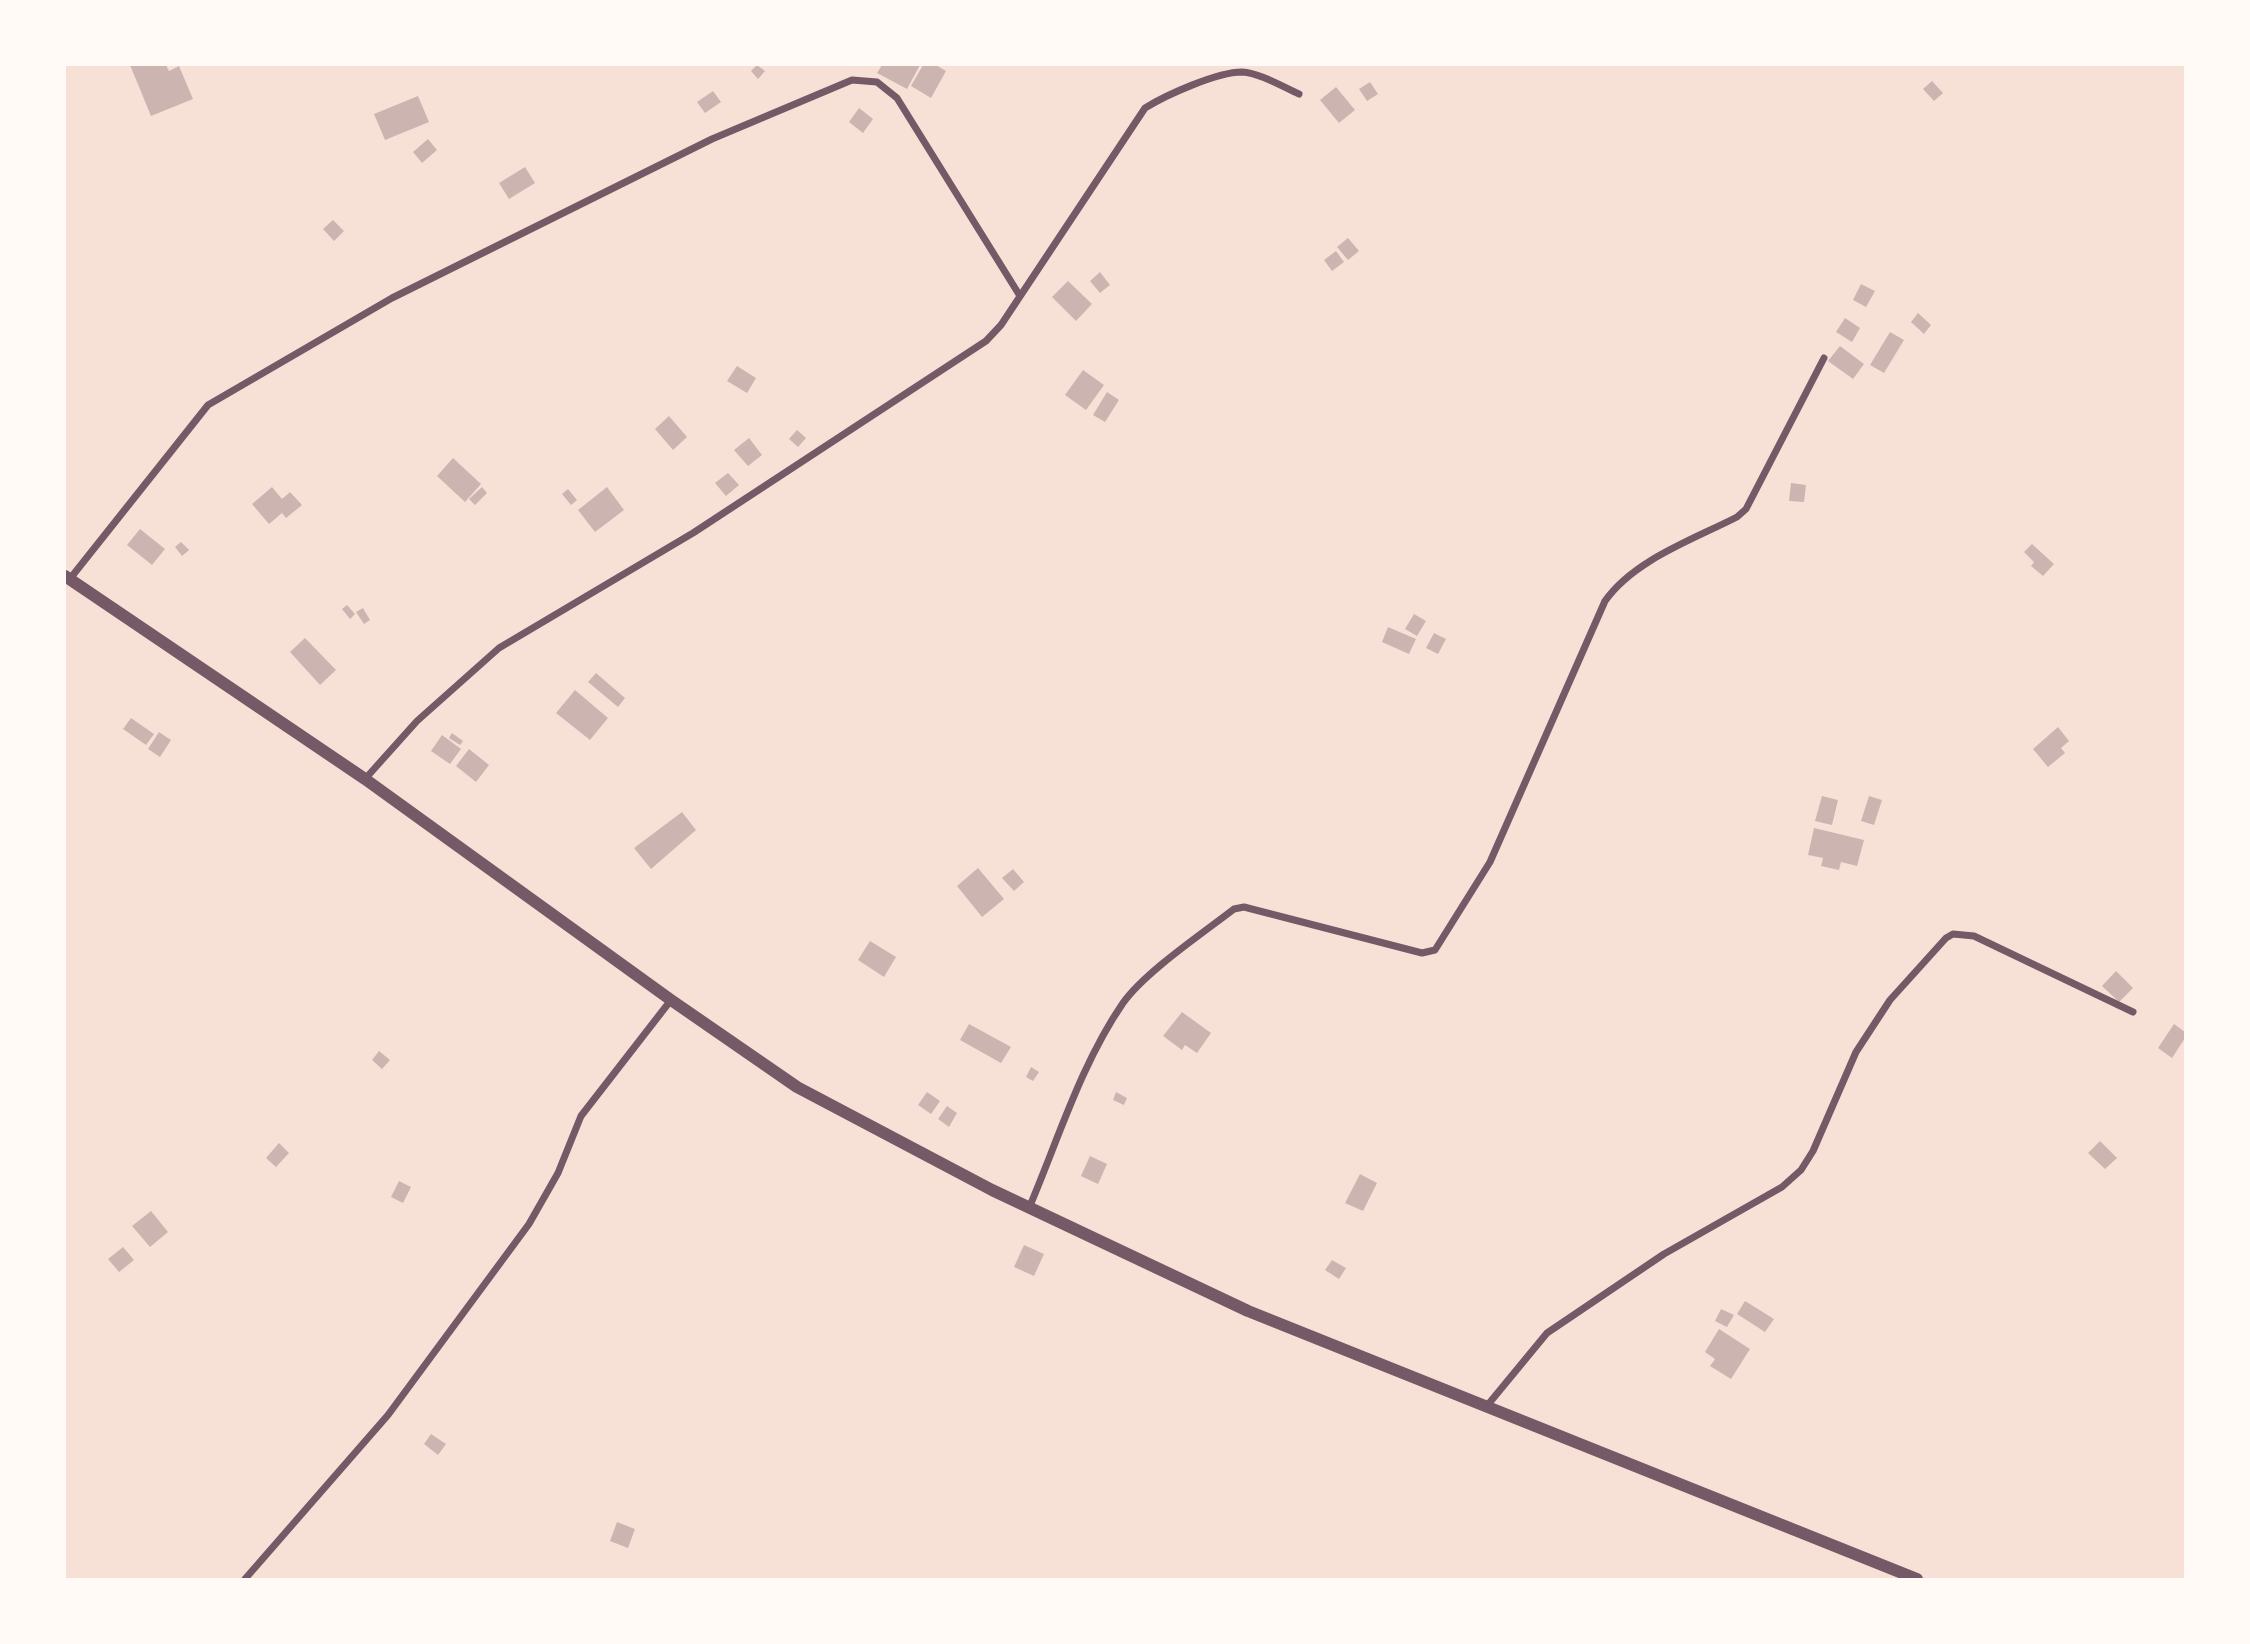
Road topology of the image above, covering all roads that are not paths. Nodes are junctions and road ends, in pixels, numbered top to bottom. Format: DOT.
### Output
graph roads {
  1 [pos="1299,94"];
  2 [pos="1020,296"];
  3 [pos="1824,358"];
  4 [pos="67,578"];
  5 [pos="365,779"];
  6 [pos="671,1000"];
  7 [pos="2133,1012"];
  8 [pos="1029,1208"];
  9 [pos="1486,1407"];
  10 [pos="245,1579"];
  11 [pos="1917,1579"];
  1 -- 2 [label="street"];
  2 -- 4 [label="street"];
  2 -- 5 [label="street"];
  3 -- 8 [label="street"];
  4 -- 5 [label="street"];
  5 -- 6 [label="street"];
  6 -- 8 [label="street"];
  6 -- 10 [label="street"];
  7 -- 9 [label="street"];
  8 -- 9 [label="street"];
  9 -- 11 [label="street"];
}
